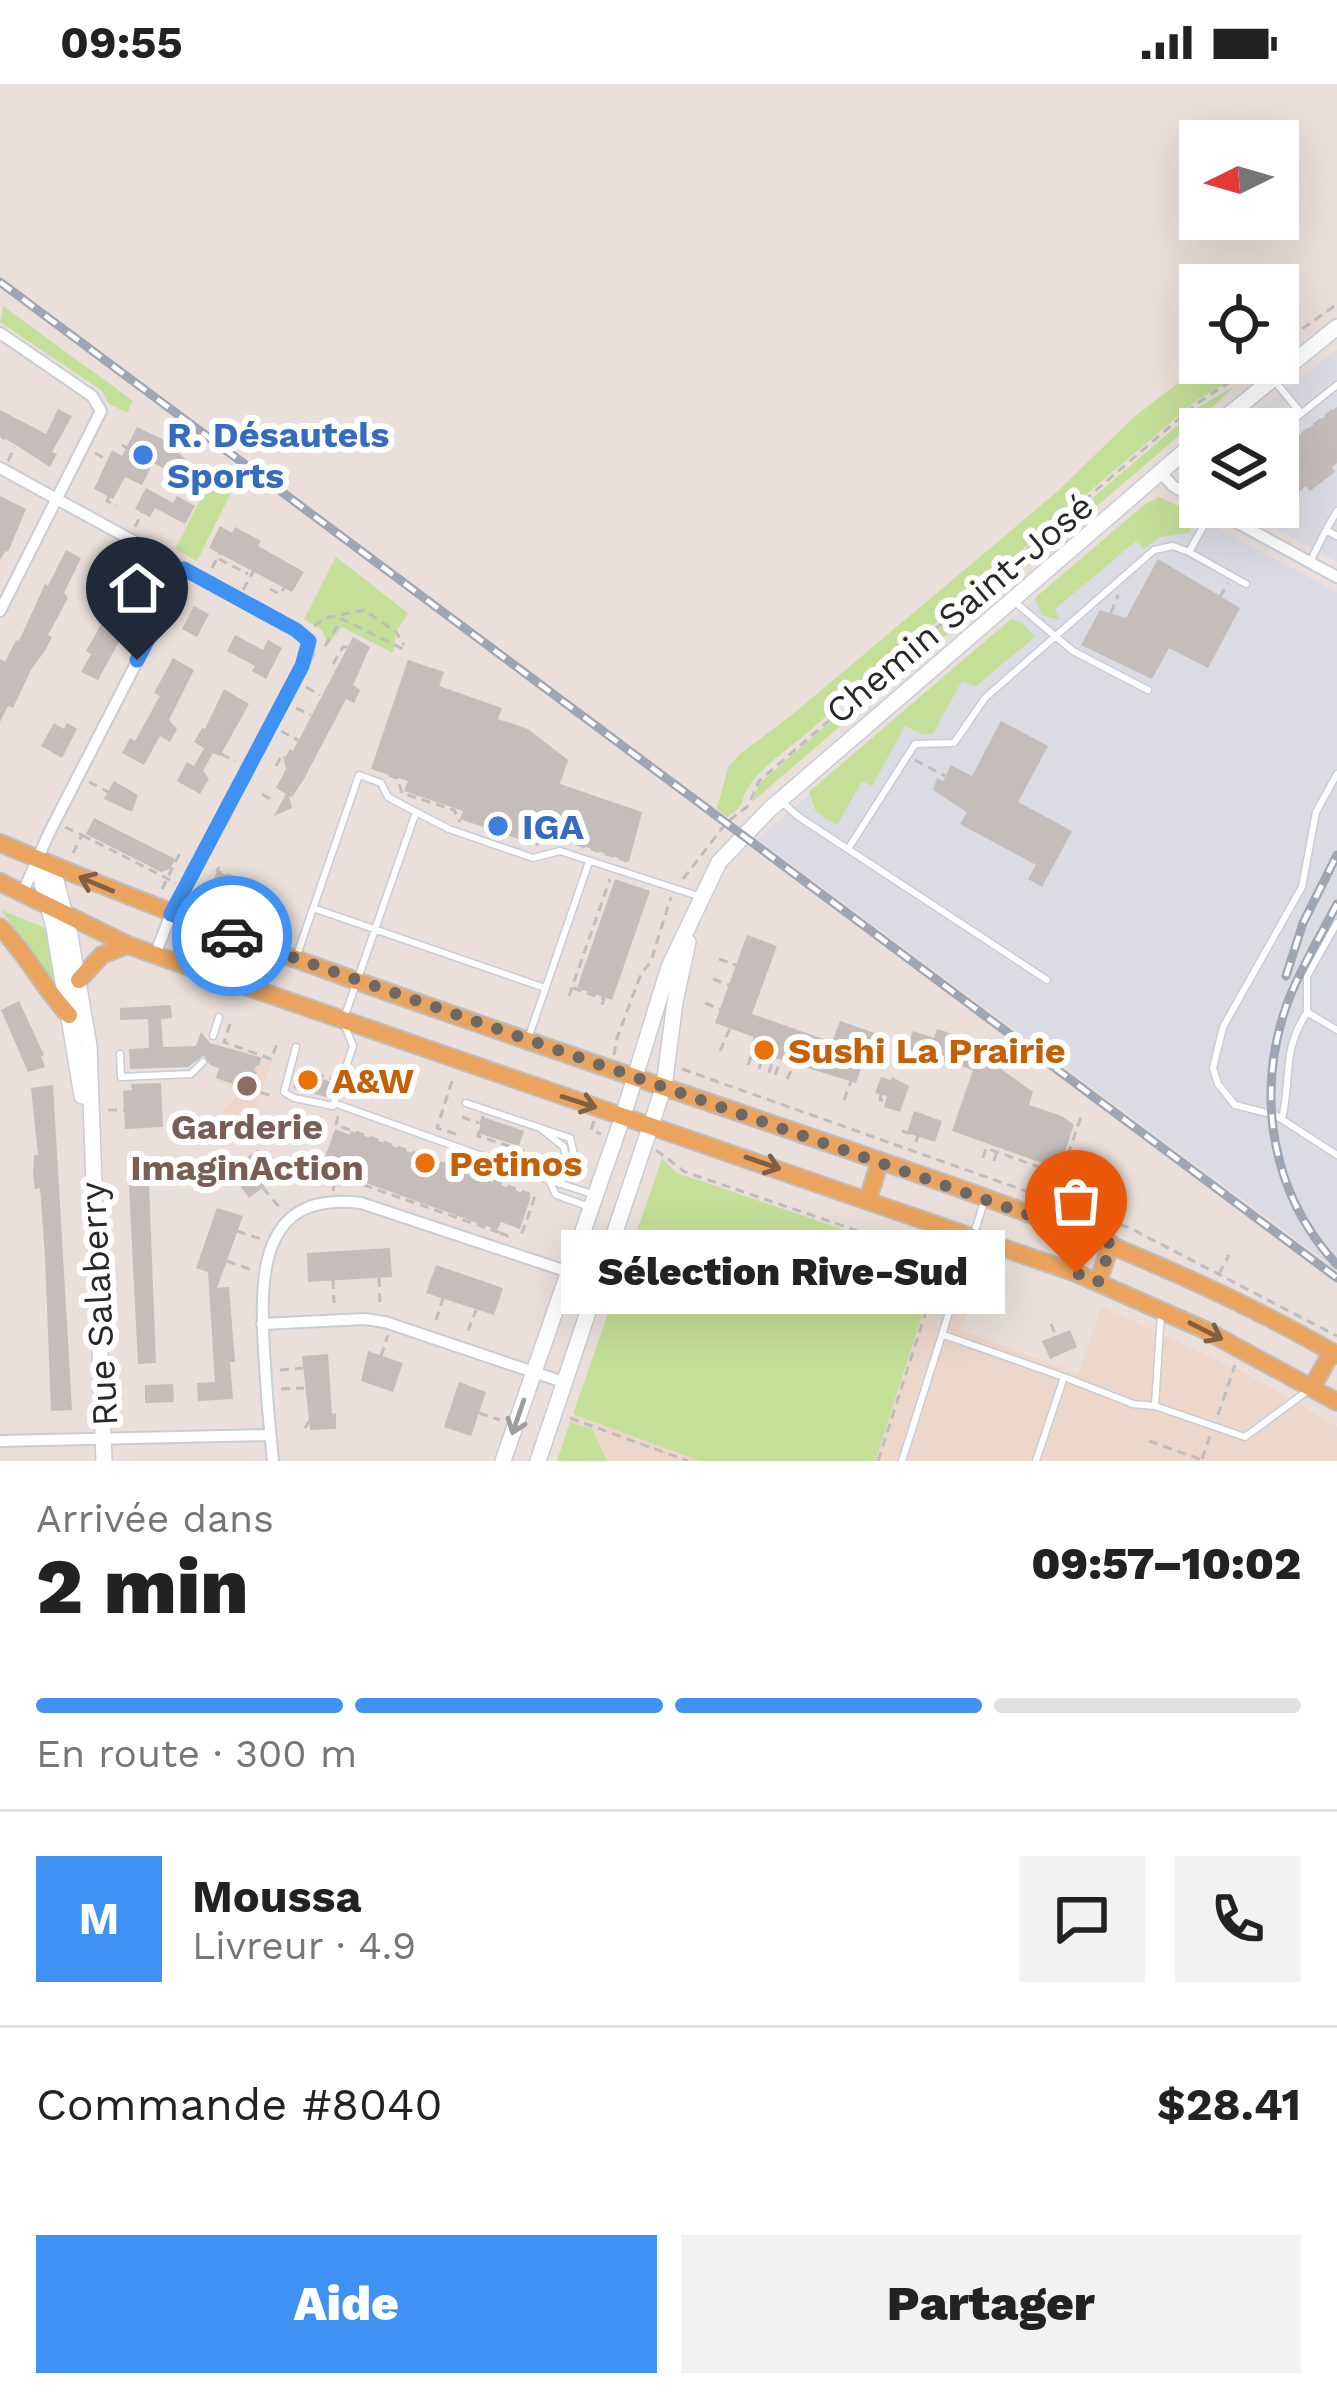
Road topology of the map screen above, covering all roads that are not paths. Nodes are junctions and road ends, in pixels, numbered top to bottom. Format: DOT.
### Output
graph roads {
  1 [pos="1337,328"];
  2 [pos="0,333"];
  3 [pos="1299,358"];
  4 [pos="1267,384"];
  5 [pos="1277,384"];
  6 [pos="1337,385"];
  7 [pos="1237,408"];
  8 [pos="1301,413"];
  9 [pos="1179,456"];
  10 [pos="0,468"];
  11 [pos="1160,472"];
  12 [pos="1179,490"];
  13 [pos="58,500"];
  14 [pos="1337,511"];
  15 [pos="1201,528"];
  16 [pos="1248,528"];
  17 [pos="1327,530"];
  18 [pos="1337,536"];
  19 [pos="1189,552"];
  20 [pos="1310,562"];
  21 [pos="184,569"];
  22 [pos="1337,577"];
  23 [pos="1246,584"];
  24 [pos="1013,600"];
  25 [pos="0,611"];
  26 [pos="1057,636"];
  27 [pos="1148,690"];
  28 [pos="1337,774"];
  29 [pos="781,800"];
  30 [pos="416,812"];
  31 [pos="0,844"];
  32 [pos="848,849"];
  33 [pos="44,862"];
  34 [pos="589,862"];
  35 [pos="0,882"];
  36 [pos="22,892"];
  37 [pos="701,897"];
  38 [pos="313,908"];
  39 [pos="56,909"];
  40 [pos="171,914"];
  41 [pos="694,916"];
  42 [pos="1337,923"];
  43 [pos="0,927"];
  44 [pos="374,929"];
  45 [pos="128,944"];
  46 [pos="155,955"];
  47 [pos="296,958"];
  48 [pos="79,980"];
  49 [pos="356,980"];
  50 [pos="1047,980"];
  51 [pos="544,988"];
  52 [pos="1307,1012"];
  53 [pos="69,1015"];
  54 [pos="219,1017"];
  55 [pos="343,1021"];
  56 [pos="1337,1030"];
  57 [pos="212,1036"];
  58 [pos="527,1039"];
  59 [pos="296,1047"];
  60 [pos="120,1054"];
  61 [pos="203,1062"];
  62 [pos="636,1077"];
  63 [pos="664,1086"];
  64 [pos="466,1103"];
  65 [pos="333,1106"];
  66 [pos="623,1116"];
  67 [pos="1282,1119"];
  68 [pos="653,1125"];
  69 [pos="90,1146"];
  70 [pos="1337,1155"];
  71 [pos="880,1161"];
  72 [pos="549,1180"];
  73 [pos="560,1184"];
  74 [pos="986,1198"];
  75 [pos="593,1202"];
  76 [pos="865,1208"];
  77 [pos="973,1235"];
  78 [pos="1112,1244"];
  79 [pos="569,1272"];
  80 [pos="1098,1282"];
  81 [pos="1162,1310"];
  82 [pos="262,1324"];
  83 [pos="944,1334"];
  84 [pos="1335,1353"];
  85 [pos="534,1372"];
  86 [pos="1064,1377"];
  87 [pos="566,1383"];
  88 [pos="1312,1387"];
  89 [pos="1337,1402"];
  90 [pos="1155,1406"];
  91 [pos="269,1435"];
  92 [pos="104,1439"];
  93 [pos="0,1442"];
  94 [pos="104,1461"];
  95 [pos="273,1461"];
  96 [pos="503,1461"];
  97 [pos="538,1461"];
  98 [pos="902,1461"];
  99 [pos="1036,1461"];
  1 -- 3 [label="street"];
  2 -- 13 [label="street"];
  4 -- 7 [label="street"];
  5 -- 8 [label="lane"];
  6 -- 8 [label="lane"];
  9 -- 11 [label="street, Chemin Saint-José"];
  10 -- 13 [label="street"];
  11 -- 12 [label="street"];
  11 -- 24 [label="street, Chemin Saint-José"];
  13 -- 21 [label="street"];
  13 -- 25 [label="street"];
  14 -- 17 [label="lane"];
  15 -- 19 [label="lane"];
  16 -- 20 [label="street"];
  17 -- 18 [label="lane"];
  17 -- 20 [label="lane"];
  19 -- 23 [label="lane"];
  19 -- 26 [label="lane"];
  20 -- 22 [label="street"];
  21 -- 33 [label="street"];
  21 -- 40 [label="street"];
  24 -- 26 [label="lane"];
  24 -- 29 [label="street, Chemin Saint-José"];
  26 -- 27 [label="lane"];
  26 -- 32 [label="lane"];
  28 -- 67 [label="lane"];
  29 -- 32 [label="lane"];
  29 -- 37 [label="street, Chemin Saint-José"];
  30 -- 34 [label="lane"];
  30 -- 38 [label="lane"];
  30 -- 44 [label="lane"];
  31 -- 33 [label="main road"];
  32 -- 50 [label="lane"];
  33 -- 36 [label="street"];
  33 -- 39 [label="street, Rue Salaberry"];
  40 -- 33 [label="main road, one-way"];
  34 -- 37 [label="lane"];
  34 -- 51 [label="lane"];
  35 -- 36 [label="main road"];
  36 -- 39 [label="main road"];
  37 -- 41 [label="street, Chemin Saint-José"];
  38 -- 44 [label="lane"];
  38 -- 47 [label="lane"];
  39 -- 45 [label="main road"];
  39 -- 48 [label="street, Rue Salaberry"];
  39 -- 53 [label="street, Rue Salaberry"];
  40 -- 46 [label="street"];
  40 -- 47 [label="main road"];
  41 -- 62 [label="street, Chemin Saint-José"];
  41 -- 63 [label="street, Chemin Saint-José"];
  42 -- 52 [label="lane"];
  43 -- 53 [label="main road"];
  44 -- 49 [label="lane"];
  44 -- 51 [label="lane"];
  45 -- 46 [label="main road"];
  45 -- 48 [label="main road"];
  46 -- 55 [label="main road"];
  47 -- 49 [label="main road"];
  48 -- 69 [label="street, Rue Salaberry"];
  49 -- 55 [label="lane"];
  49 -- 58 [label="main road"];
  51 -- 58 [label="lane"];
  52 -- 56 [label="lane"];
  52 -- 67 [label="lane"];
  53 -- 69 [label="street, Rue Salaberry"];
  54 -- 57 [label="lane"];
  55 -- 66 [label="main road, one-way"];
  55 -- 72 [label="lane"];
  58 -- 62 [label="main road"];
  59 -- 65 [label="lane"];
  60 -- 61 [label="lane"];
  62 -- 63 [label="main road"];
  62 -- 66 [label="street, Chemin Saint-José"];
  63 -- 68 [label="street, Chemin Saint-José"];
  63 -- 71 [label="main road"];
  64 -- 73 [label="lane"];
  66 -- 68 [label="main road"];
  66 -- 75 [label="street, Chemin Saint-José"];
  67 -- 70 [label="lane"];
  68 -- 76 [label="main road, one-way"];
  68 -- 87 [label="street, Chemin Saint-José"];
  69 -- 92 [label="street, Rue Salaberry"];
  71 -- 74 [label="main road"];
  71 -- 76 [label="main road"];
  72 -- 73 [label="lane"];
  72 -- 75 [label="lane"];
  73 -- 75 [label="lane"];
  74 -- 77 [label="lane"];
  74 -- 78 [label="main road"];
  75 -- 79 [label="street, Chemin Saint-José"];
  76 -- 77 [label="main road"];
  77 -- 80 [label="main road"];
  77 -- 83 [label="lane"];
  78 -- 80 [label="main road"];
  78 -- 84 [label="main road"];
  79 -- 82 [label="street"];
  79 -- 85 [label="street, Chemin Saint-José"];
  80 -- 81 [label="main road"];
  81 -- 88 [label="main road, one-way"];
  81 -- 90 [label="lane"];
  82 -- 85 [label="street"];
  82 -- 91 [label="street"];
  83 -- 86 [label="lane"];
  83 -- 98 [label="lane"];
  84 -- 88 [label="main road"];
  85 -- 87 [label="street"];
  85 -- 96 [label="street, Chemin Saint-José, one-way"];
  86 -- 90 [label="lane"];
  86 -- 99 [label="lane"];
  87 -- 97 [label="street, Chemin Saint-José"];
  88 -- 89 [label="main road"];
  88 -- 90 [label="lane"];
  91 -- 92 [label="street"];
  91 -- 95 [label="street"];
  92 -- 93 [label="street"];
  92 -- 94 [label="street, Rue Salaberry"];
}
